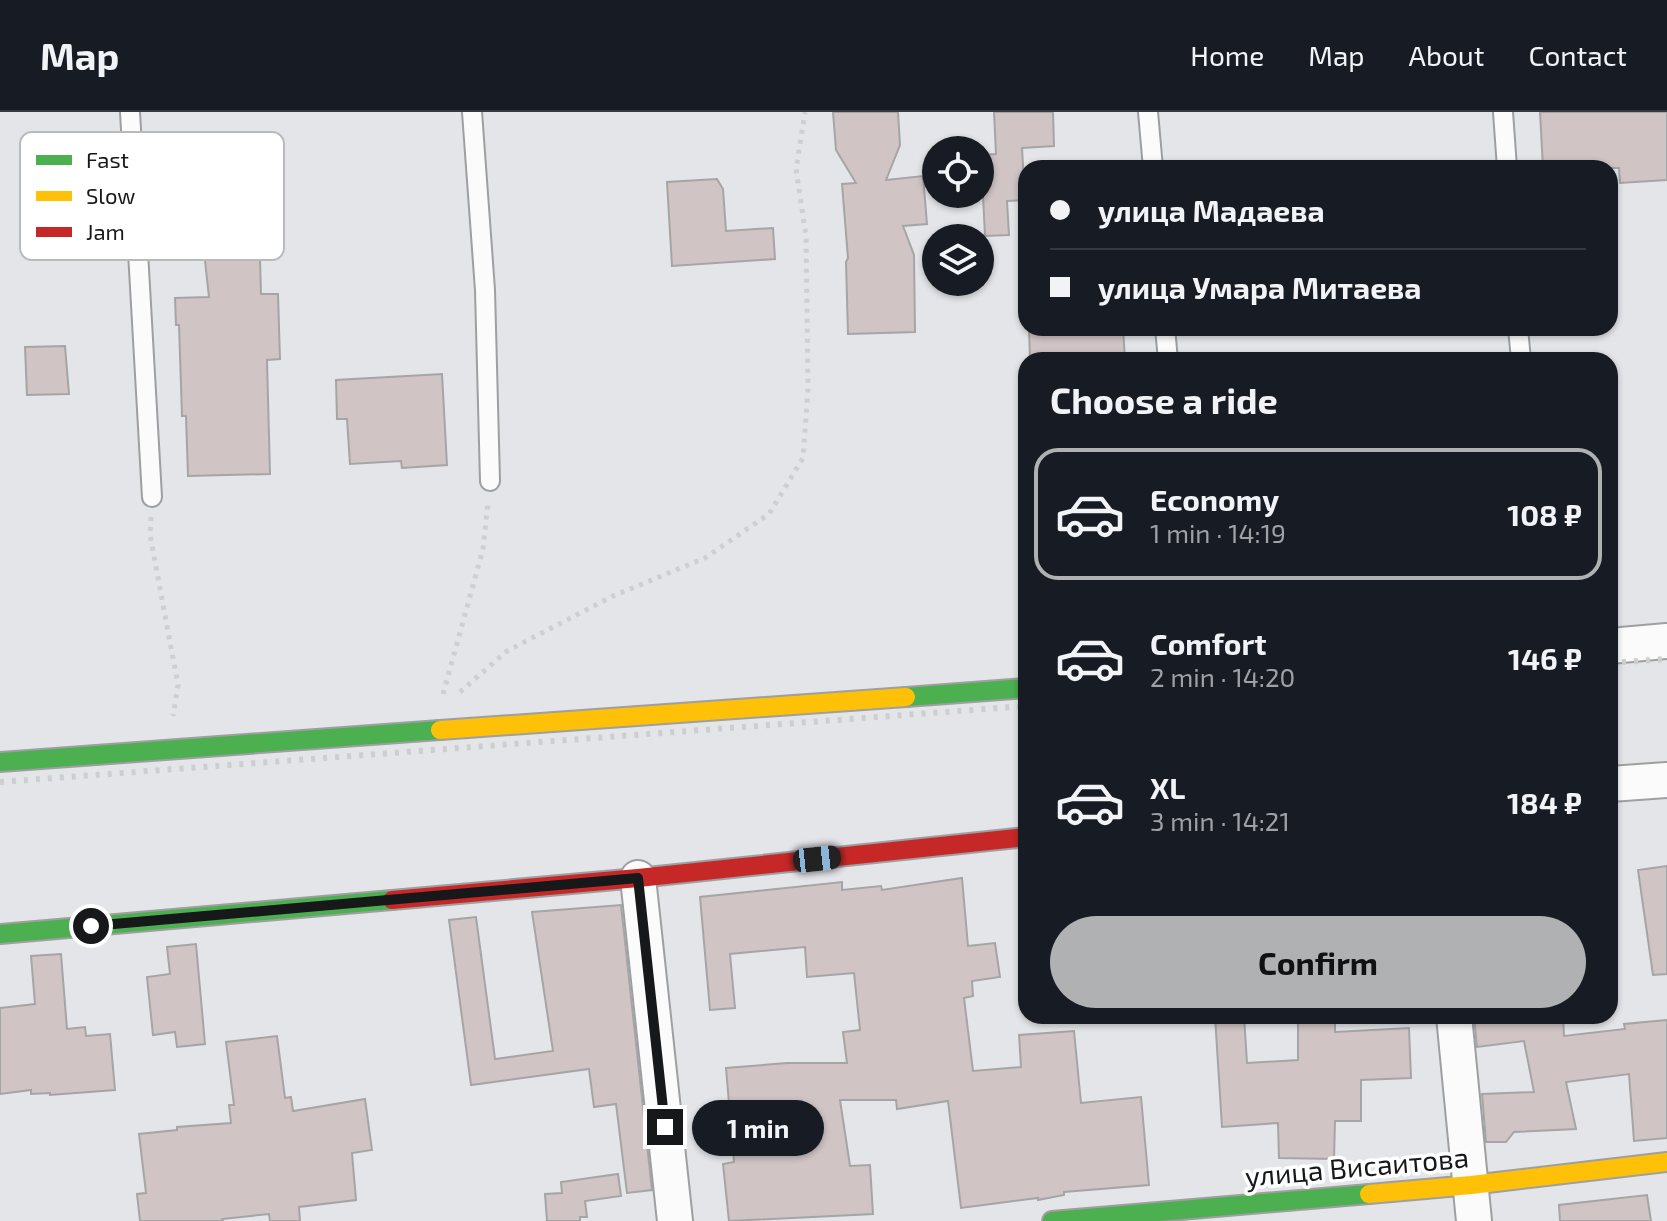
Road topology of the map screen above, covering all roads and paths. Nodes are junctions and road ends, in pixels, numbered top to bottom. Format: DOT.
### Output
graph roads {
  1 [pos="130,112"];
  2 [pos="472,112"];
  3 [pos="805,112"];
  4 [pos="1148,112"];
  5 [pos="1503,112"];
  6 [pos="131,132"];
  7 [pos="1152,160"];
  8 [pos="1506,160"];
  9 [pos="138,260"];
  10 [pos="490,481"];
  11 [pos="152,497"];
  12 [pos="1667,641"];
  13 [pos="1618,645"];
  14 [pos="1018,689"];
  15 [pos="442,696"];
  16 [pos="450,700"];
  17 [pos="167,751"];
  18 [pos="0,762"];
  19 [pos="1667,780"];
  20 [pos="1618,783"];
  21 [pos="1018,838"];
  22 [pos="638,878"];
  23 [pos="0,934"];
  24 [pos="1455,1024"];
  25 [pos="1667,1162"];
  26 [pos="1471,1185"];
  27 [pos="675,1221"];
  28 [pos="1052,1221"];
  29 [pos="1474,1221"];
  1 -- 6 [label="lane"];
  2 -- 10 [label="lane"];
  3 -- 16 [label="path"];
  4 -- 7 [label="lane"];
  5 -- 8 [label="lane"];
  9 -- 11 [label="lane"];
  10 -- 15 [label="path"];
  11 -- 17 [label="path"];
  12 -- 13 [label="street"];
  14 -- 17 [label="street"];
  17 -- 18 [label="street"];
  19 -- 20 [label="street"];
  21 -- 22 [label="street"];
  22 -- 23 [label="street"];
  22 -- 27 [label="street"];
  24 -- 26 [label="street"];
  25 -- 26 [label="street, улица Висаитова"];
  26 -- 28 [label="street, улица Висаитова"];
  26 -- 29 [label="street"];
}
